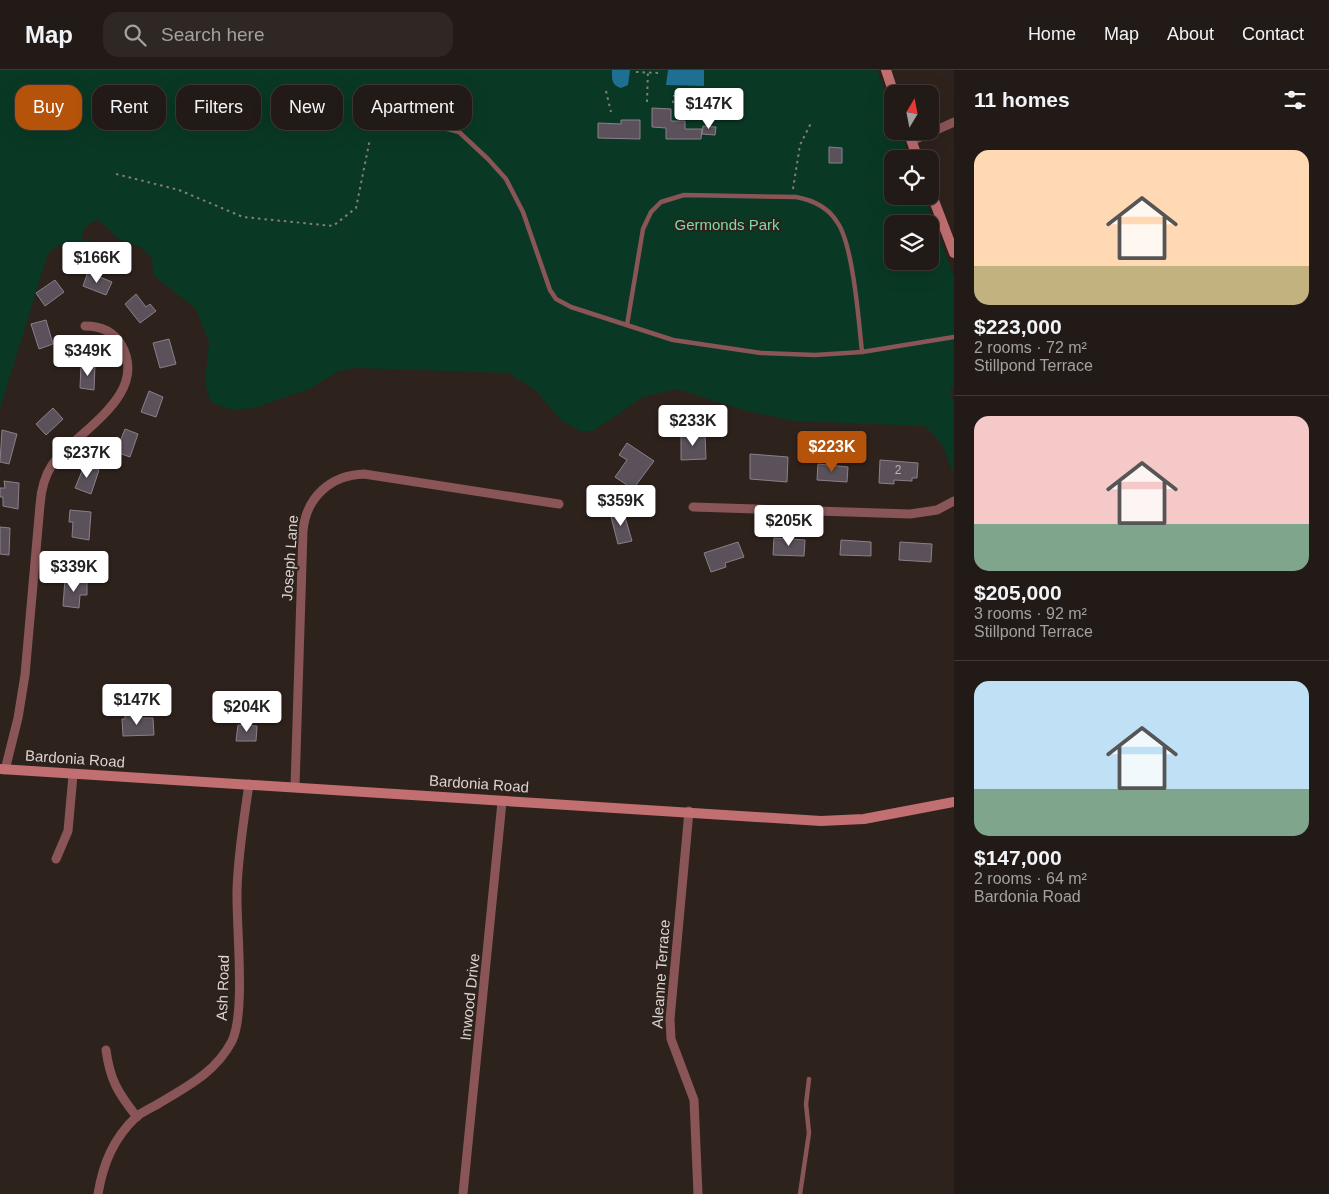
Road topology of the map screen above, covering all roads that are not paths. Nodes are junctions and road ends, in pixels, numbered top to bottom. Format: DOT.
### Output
graph roads {
  1 [pos="886,70"];
  2 [pos="891,85"];
  3 [pos="954,122"];
  4 [pos="939,127"];
  5 [pos="451,130"];
  6 [pos="936,205"];
  7 [pos="954,253"];
  8 [pos="627,325"];
  9 [pos="85,326"];
  10 [pos="954,338"];
  11 [pos="862,352"];
  12 [pos="954,501"];
  13 [pos="559,504"];
  14 [pos="693,507"];
  15 [pos="2,769"];
  16 [pos="73,775"];
  17 [pos="249,784"];
  18 [pos="295,787"];
  19 [pos="502,802"];
  20 [pos="954,802"];
  21 [pos="689,811"];
  22 [pos="56,859"];
  23 [pos="106,1050"];
  24 [pos="809,1078"];
  25 [pos="137,1117"];
  26 [pos="98,1194"];
  27 [pos="463,1194"];
  28 [pos="698,1194"];
  29 [pos="800,1194"];
  1 -- 2 [label="street"];
  3 -- 4 [label="street"];
  5 -- 8 [label="lane"];
  6 -- 7 [label="street"];
  8 -- 11 [label="lane"];
  8 -- 11 [label="lane"];
  9 -- 15 [label="street"];
  10 -- 11 [label="lane"];
  12 -- 14 [label="street"];
  13 -- 18 [label="street, Joseph Lane"];
  15 -- 16 [label="street, Bardonia Road"];
  16 -- 17 [label="street, Bardonia Road"];
  16 -- 22 [label="street"];
  17 -- 18 [label="street, Bardonia Road"];
  17 -- 25 [label="street, Ash Road"];
  18 -- 19 [label="street, Bardonia Road"];
  19 -- 21 [label="street, Bardonia Road"];
  19 -- 27 [label="street, Inwood Drive"];
  20 -- 21 [label="street, Bardonia Road"];
  21 -- 28 [label="street, Aleanne Terrace"];
  23 -- 25 [label="street"];
  24 -- 29 [label="lane"];
  25 -- 26 [label="street, Ash Road"];
}
